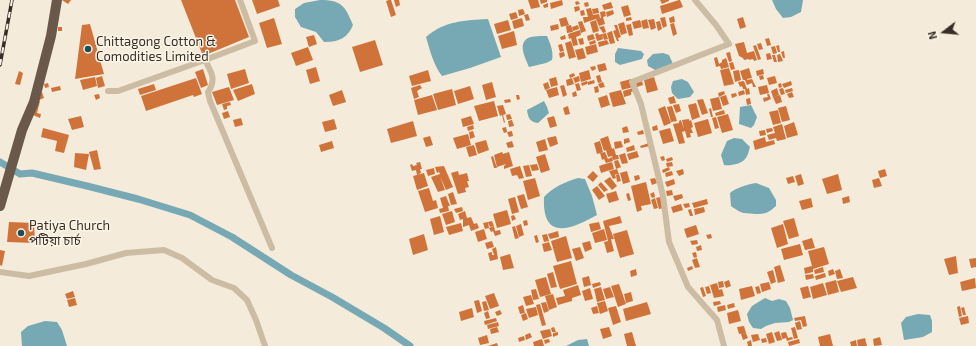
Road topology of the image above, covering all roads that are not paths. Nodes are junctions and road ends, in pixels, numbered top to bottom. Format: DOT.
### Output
graph roads {
  1 [pos="57,0"];
  2 [pos="240,0"];
  3 [pos="695,0"];
  4 [pos="205,60"];
  5 [pos="108,91"];
  6 [pos="1,202"];
  7 [pos="272,248"];
  8 [pos="0,272"];
  9 [pos="265,346"];
  10 [pos="724,346"];
  1 -- 6 [label="highway"];
  2 -- 4 [label="street"];
  3 -- 10 [label="street"];
  4 -- 5 [label="street"];
  4 -- 7 [label="street"];
  8 -- 9 [label="street"];
}
